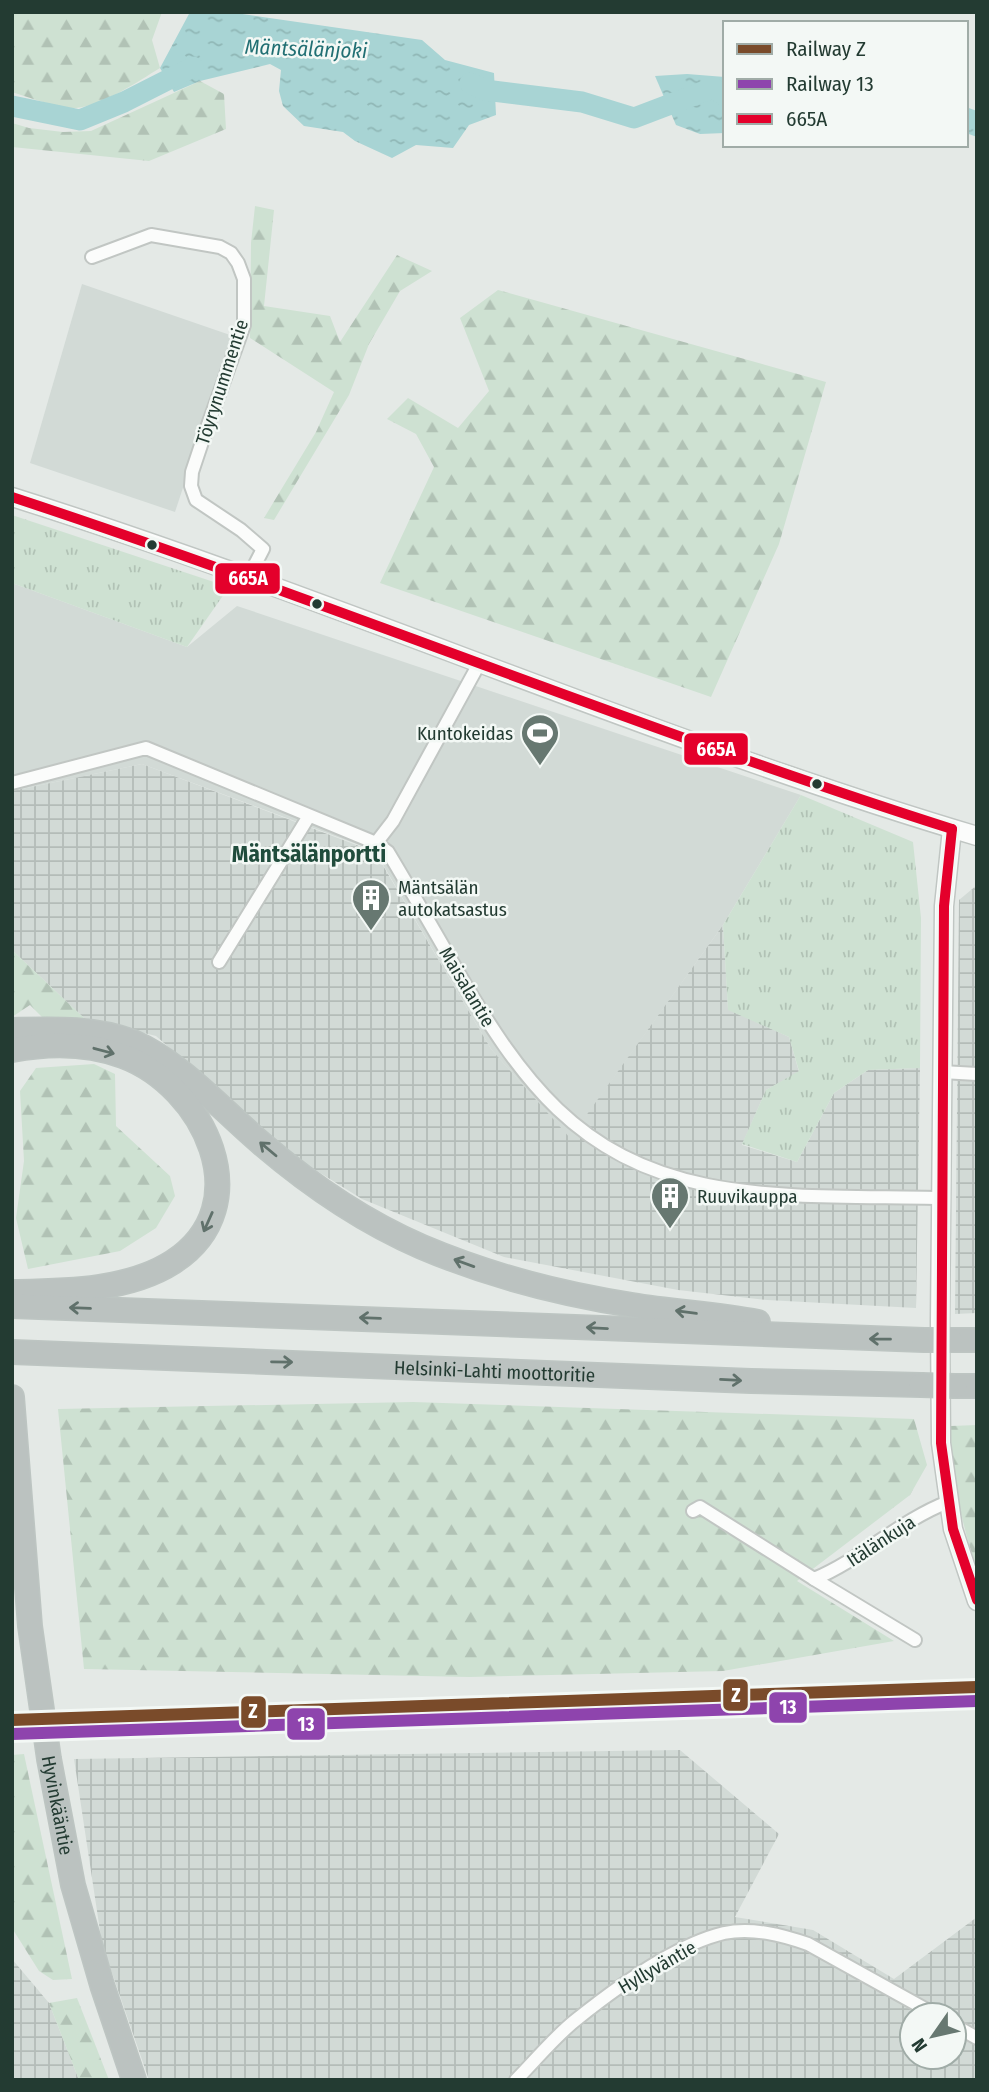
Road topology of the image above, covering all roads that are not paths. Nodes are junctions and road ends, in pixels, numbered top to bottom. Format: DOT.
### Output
graph roads {
  1 [pos="92,257"];
  2 [pos="12,496"];
  3 [pos="248,578"];
  4 [pos="480,662"];
  5 [pos="12,783"];
  6 [pos="309,816"];
  7 [pos="952,829"];
  8 [pos="977,836"];
  9 [pos="376,843"];
  10 [pos="219,962"];
  11 [pos="12,1030"];
  12 [pos="12,1050"];
  13 [pos="942,1072"];
  14 [pos="977,1074"];
  15 [pos="941,1198"];
  16 [pos="12,1292"];
  17 [pos="12,1306"];
  18 [pos="837,1338"];
  19 [pos="977,1340"];
  20 [pos="12,1352"];
  21 [pos="244,1361"];
  22 [pos="12,1364"];
  23 [pos="966,1386"];
  24 [pos="12,1397"];
  25 [pos="948,1502"];
  26 [pos="693,1511"];
  27 [pos="814,1579"];
  28 [pos="977,1601"];
  29 [pos="22,1636"];
  30 [pos="915,1640"];
  31 [pos="911,2001"];
  32 [pos="134,2080"];
  33 [pos="516,2080"];
  1 -- 3 [label="street, Töyrynummentie"];
  2 -- 3 [label="main road"];
  3 -- 4 [label="main road"];
  4 -- 7 [label="main road"];
  4 -- 9 [label="street"];
  5 -- 6 [label="street, Maisalantie"];
  6 -- 9 [label="street, Maisalantie"];
  6 -- 10 [label="street"];
  7 -- 8 [label="main road"];
  7 -- 13 [label="main road"];
  9 -- 15 [label="street, Maisalantie"];
  18 -- 11 [label="highway, one-way"];
  12 -- 16 [label="highway, one-way"];
  13 -- 14 [label="street"];
  13 -- 15 [label="main road"];
  15 -- 25 [label="main road"];
  18 -- 17 [label="highway, one-way"];
  19 -- 18 [label="highway, one-way, bridge"];
  20 -- 21 [label="highway, Helsinki-Lahti moottoritie"];
  21 -- 22 [label="highway"];
  21 -- 23 [label="highway, Helsinki-Lahti moottoritie, one-way, bridge"];
  24 -- 29 [label="highway, Hyvinkääntie"];
  25 -- 27 [label="street, Itälänkuja"];
  25 -- 28 [label="main road"];
  26 -- 27 [label="street, Itälänkuja"];
  27 -- 30 [label="street, Itälänkuja"];
  29 -- 32 [label="highway, Hyvinkääntie"];
  31 -- 33 [label="street, Hyllyväntie"];
}
